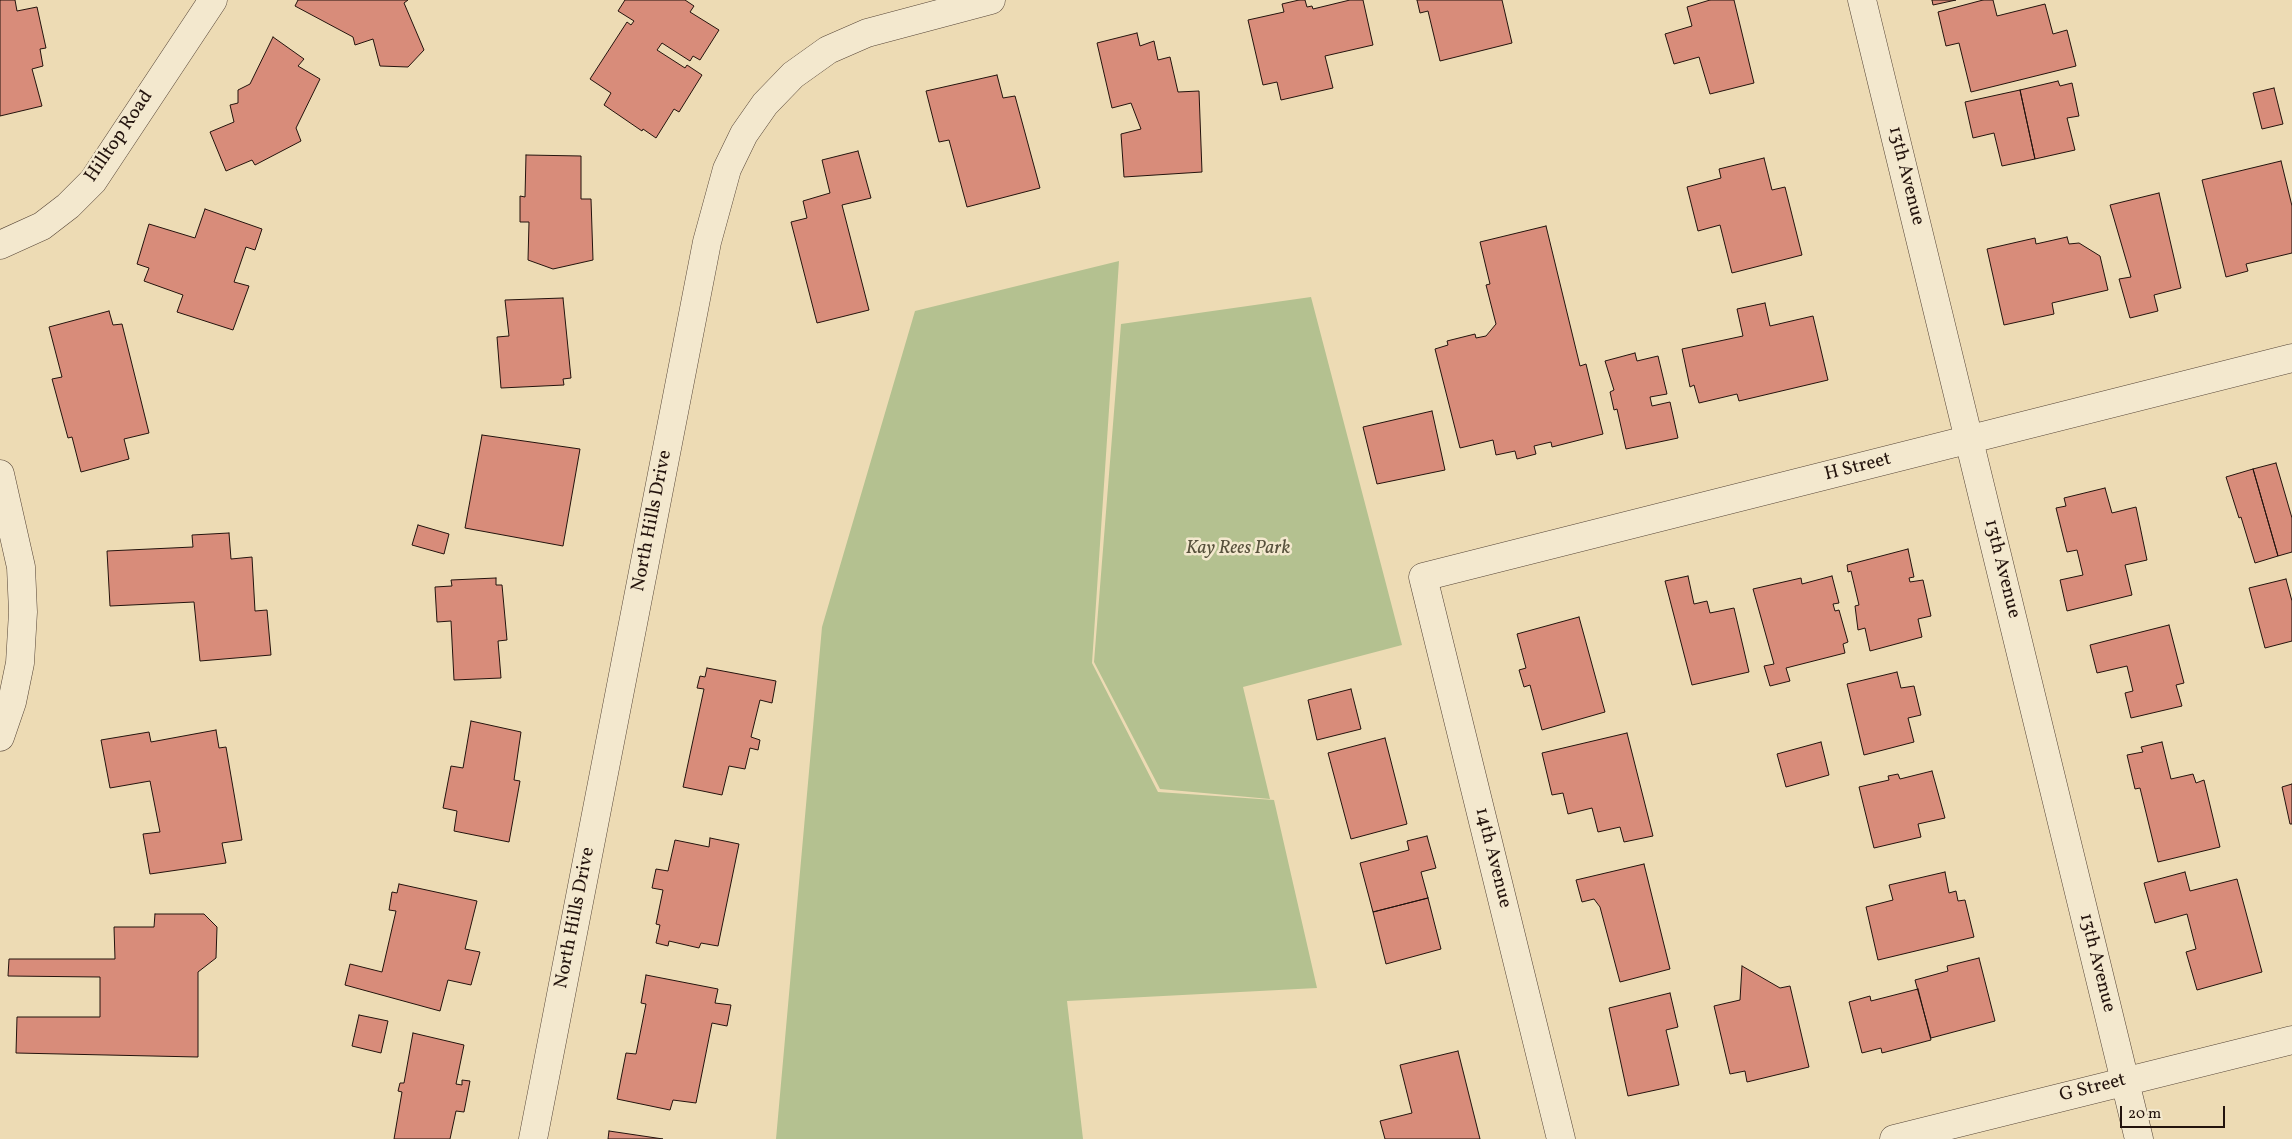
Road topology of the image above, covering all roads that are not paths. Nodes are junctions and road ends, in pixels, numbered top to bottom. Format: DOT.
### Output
graph roads {
  1 [pos="213,0"];
  2 [pos="991,0"];
  3 [pos="1862,0"];
  4 [pos="932,7"];
  5 [pos="0,245"];
  6 [pos="2292,358"];
  7 [pos="1969,440"];
  8 [pos="0,474"];
  9 [pos="1423,577"];
  10 [pos="0,737"];
  11 [pos="2292,1040"];
  12 [pos="2125,1081"];
  13 [pos="534,1139"];
  14 [pos="1561,1139"];
  15 [pos="1894,1139"];
  16 [pos="2139,1139"];
  1 -- 5 [label="street, Hilltop Road"];
  2 -- 4 [label="street, North Hills Drive"];
  3 -- 7 [label="street, 13th Avenue"];
  4 -- 13 [label="street, North Hills Drive"];
  6 -- 7 [label="street, H Street"];
  7 -- 9 [label="street, H Street"];
  7 -- 12 [label="street, 13th Avenue"];
  8 -- 10 [label="street"];
  9 -- 14 [label="street, 14th Avenue"];
  11 -- 12 [label="street, G Street"];
  12 -- 15 [label="street, G Street"];
  12 -- 16 [label="street, 13th Avenue"];
}
